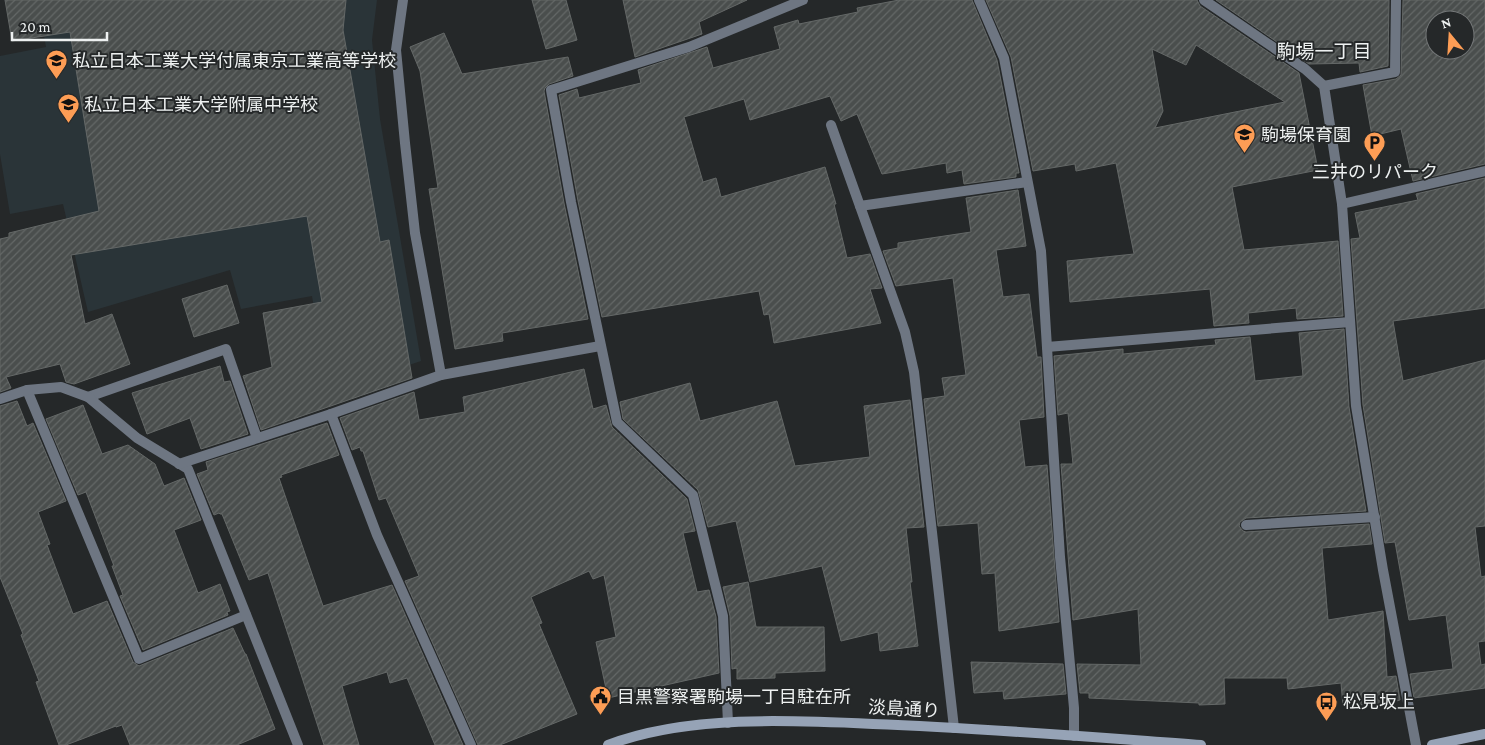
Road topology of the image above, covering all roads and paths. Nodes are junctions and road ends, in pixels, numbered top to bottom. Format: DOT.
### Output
graph roads {
  1 [pos="403,0"];
  2 [pos="803,0"];
  3 [pos="979,0"];
  4 [pos="1204,0"];
  5 [pos="1396,0"];
  6 [pos="1324,86"];
  7 [pos="832,124"];
  8 [pos="1485,171"];
  9 [pos="1027,182"];
  10 [pos="1342,204"];
  11 [pos="860,206"];
  12 [pos="1350,322"];
  13 [pos="600,346"];
  14 [pos="1047,347"];
  15 [pos="441,375"];
  16 [pos="27,390"];
  17 [pos="88,396"];
  18 [pos="0,399"];
  19 [pos="331,414"];
  20 [pos="257,438"];
  21 [pos="179,464"];
  22 [pos="1374,517"];
  23 [pos="1246,524"];
  24 [pos="246,616"];
  25 [pos="728,723"];
  26 [pos="954,728"];
  27 [pos="1485,734"];
  28 [pos="1074,741"];
  29 [pos="298,745"];
  30 [pos="471,745"];
  31 [pos="608,745"];
  32 [pos="1201,745"];
  33 [pos="1416,745"];
  34 [pos="1432,745"];
  1 -- 15 [label="street"];
  2 -- 13 [label="street"];
  3 -- 9 [label="street"];
  4 -- 6 [label="street"];
  5 -- 6 [label="street"];
  6 -- 10 [label="street"];
  7 -- 11 [label="street"];
  8 -- 10 [label="street"];
  9 -- 11 [label="street"];
  9 -- 14 [label="street"];
  10 -- 12 [label="street"];
  11 -- 26 [label="street"];
  12 -- 14 [label="street"];
  12 -- 22 [label="street"];
  13 -- 15 [label="street"];
  13 -- 25 [label="street"];
  14 -- 28 [label="street"];
  15 -- 19 [label="street"];
  16 -- 17 [label="street"];
  16 -- 18 [label="street"];
  16 -- 24 [label="street"];
  17 -- 20 [label="street"];
  17 -- 21 [label="street"];
  19 -- 20 [label="street"];
  19 -- 30 [label="street"];
  20 -- 21 [label="street"];
  21 -- 24 [label="street"];
  22 -- 23 [label="street"];
  22 -- 33 [label="street"];
  24 -- 29 [label="street"];
  25 -- 26 [label="main road, 淡島通り"];
  25 -- 31 [label="main road, 淡島通り"];
  26 -- 28 [label="main road, 淡島通り"];
  27 -- 34 [label="main road"];
  28 -- 32 [label="main road, 淡島通り"];
}
